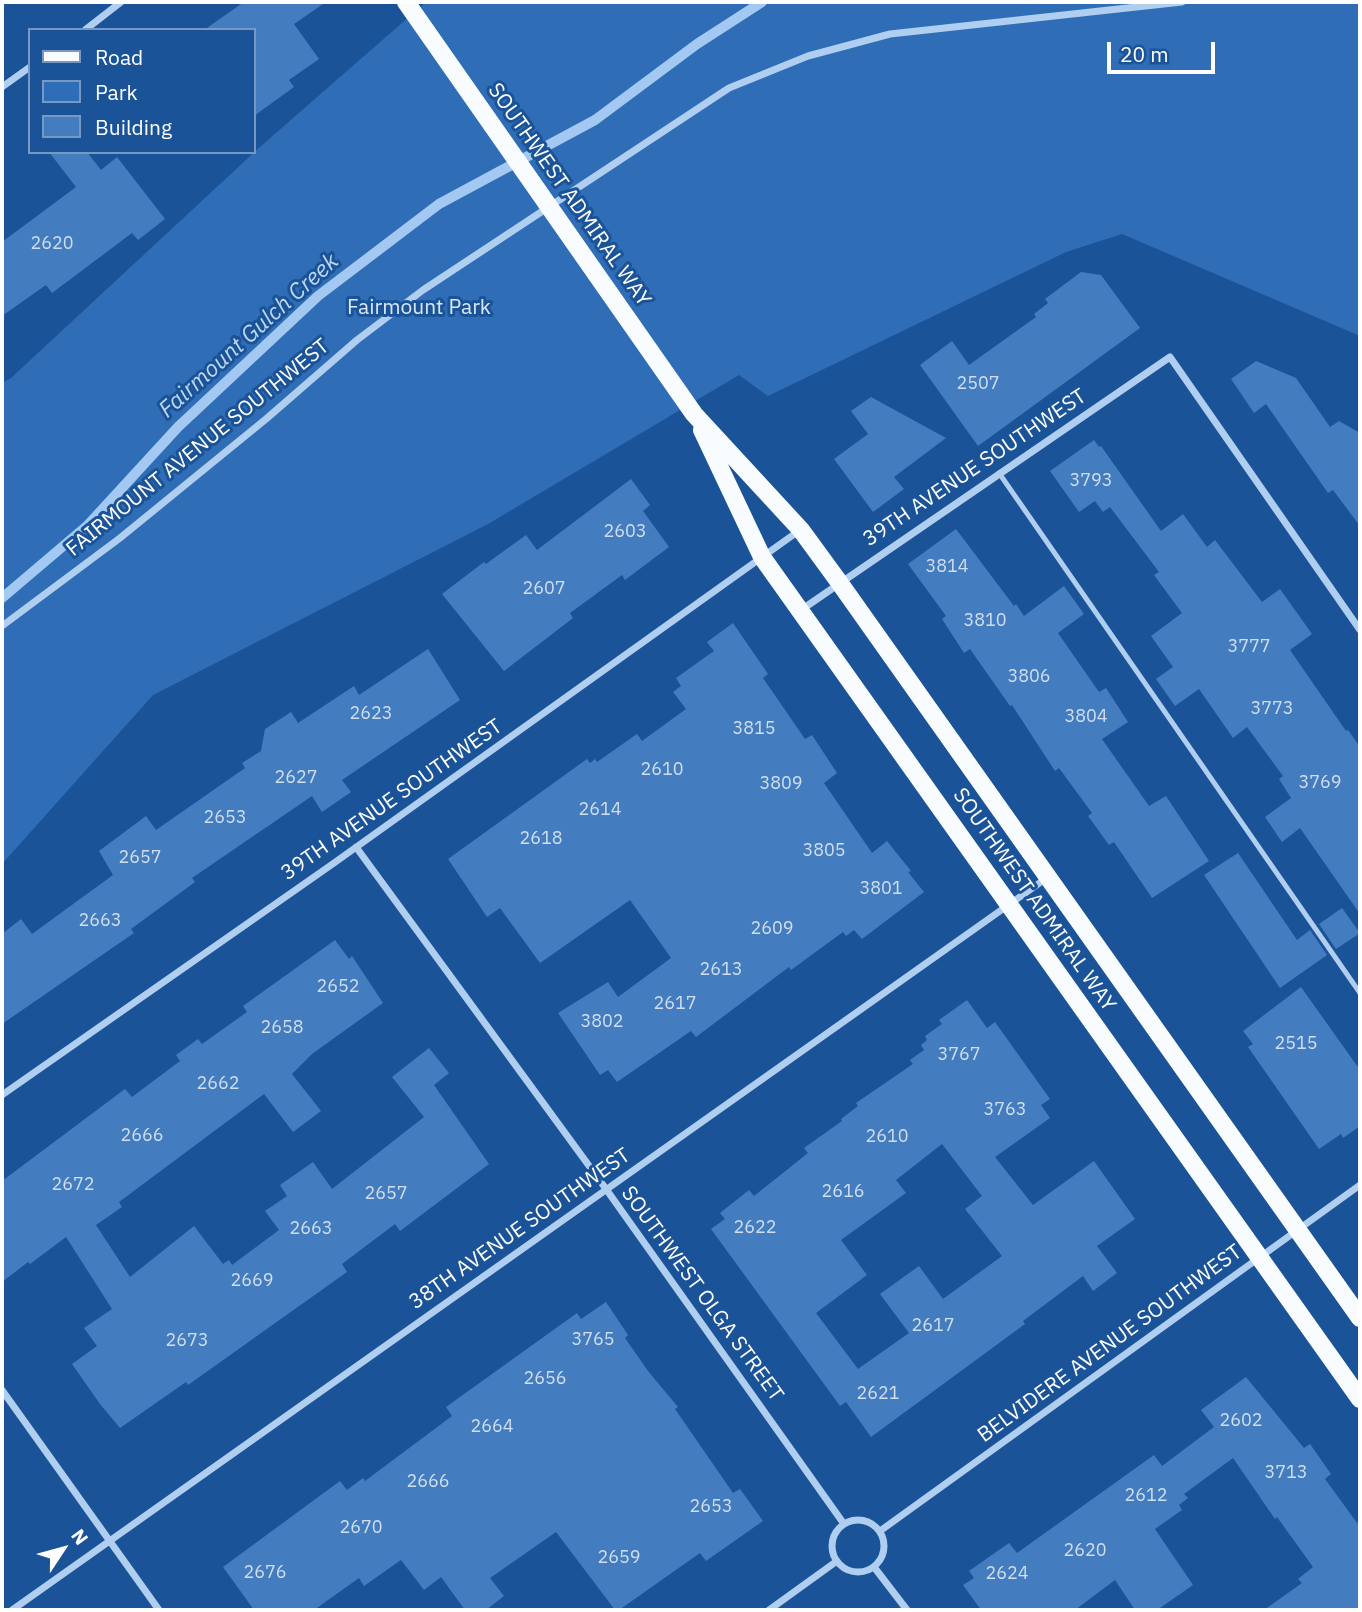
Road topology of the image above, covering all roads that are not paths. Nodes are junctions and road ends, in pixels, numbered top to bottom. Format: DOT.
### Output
graph roads {
  1 [pos="121,2"];
  2 [pos="405,2"];
  3 [pos="1182,2"];
  4 [pos="88,28"];
  5 [pos="28,69"];
  6 [pos="2,87"];
  7 [pos="694,414"];
  8 [pos="999,472"];
  9 [pos="801,530"];
  10 [pos="762,557"];
  11 [pos="839,582"];
  12 [pos="800,610"];
  13 [pos="2,626"];
  14 [pos="1360,630"];
  15 [pos="356,847"];
  16 [pos="1049,877"];
  17 [pos="1009,904"];
  18 [pos="1360,993"];
  19 [pos="2,1095"];
  20 [pos="1360,1185"];
  21 [pos="606,1189"];
  22 [pos="1297,1229"];
  23 [pos="1260,1257"];
  24 [pos="1360,1318"];
  25 [pos="2,1390"];
  26 [pos="1360,1399"];
  27 [pos="844,1524"];
  28 [pos="880,1531"];
  29 [pos="110,1541"];
  30 [pos="837,1561"];
  31 [pos="874,1567"];
  32 [pos="12,1610"];
  33 [pos="159,1610"];
  34 [pos="769,1610"];
  35 [pos="906,1610"];
  1 -- 4 [label="street"];
  2 -- 7 [label="main road, SOUTHWEST ADMIRAL WAY"];
  3 -- 13 [label="street, FAIRMOUNT AVENUE SOUTHWEST"];
  5 -- 6 [label="street"];
  7 -- 9 [label="main road, SOUTHWEST ADMIRAL WAY"];
  7 -- 10 [label="main road, SOUTHWEST ADMIRAL WAY"];
  8 -- 11 [label="street, 39TH AVENUE SOUTHWEST"];
  8 -- 14 [label="street, 39TH AVENUE SOUTHWEST"];
  8 -- 18 [label="lane"];
  9 -- 10 [label="street, 39TH AVENUE SOUTHWEST"];
  9 -- 11 [label="main road, SOUTHWEST ADMIRAL WAY"];
  10 -- 12 [label="main road, SOUTHWEST ADMIRAL WAY"];
  10 -- 15 [label="street, 39TH AVENUE SOUTHWEST"];
  11 -- 12 [label="street, 39TH AVENUE SOUTHWEST"];
  11 -- 16 [label="main road, SOUTHWEST ADMIRAL WAY"];
  12 -- 17 [label="main road, SOUTHWEST ADMIRAL WAY"];
  15 -- 19 [label="street, 39TH AVENUE SOUTHWEST"];
  15 -- 21 [label="street, SOUTHWEST OLGA STREET"];
  16 -- 17 [label="street, 38TH AVENUE SOUTHWEST"];
  16 -- 22 [label="main road, SOUTHWEST ADMIRAL WAY"];
  17 -- 21 [label="street, 38TH AVENUE SOUTHWEST"];
  17 -- 23 [label="main road, SOUTHWEST ADMIRAL WAY"];
  20 -- 22 [label="street, BELVIDERE AVENUE SOUTHWEST"];
  21 -- 27 [label="street, SOUTHWEST OLGA STREET"];
  21 -- 29 [label="street, 38TH AVENUE SOUTHWEST"];
  22 -- 23 [label="street, BELVIDERE AVENUE SOUTHWEST"];
  22 -- 24 [label="main road, SOUTHWEST ADMIRAL WAY"];
  23 -- 26 [label="main road, SOUTHWEST ADMIRAL WAY"];
  23 -- 28 [label="street, BELVIDERE AVENUE SOUTHWEST"];
  25 -- 29 [label="street"];
  27 -- 28 [label="street"];
  27 -- 30 [label="street"];
  28 -- 31 [label="street"];
  29 -- 32 [label="street, 38TH AVENUE SOUTHWEST"];
  29 -- 33 [label="street"];
  30 -- 31 [label="street"];
  30 -- 34 [label="street"];
  31 -- 35 [label="street"];
}
